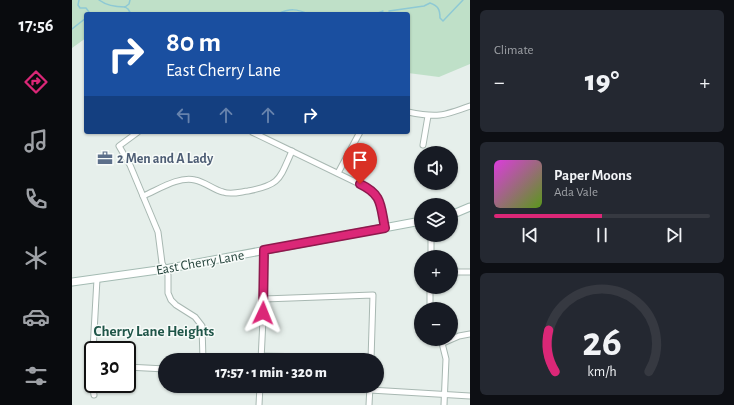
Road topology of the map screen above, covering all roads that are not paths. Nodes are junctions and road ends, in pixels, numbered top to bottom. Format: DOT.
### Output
graph roads {
  1 [pos="470,106"];
  2 [pos="410,112"];
  3 [pos="428,116"];
  4 [pos="135,134"];
  5 [pos="256,134"];
  6 [pos="359,134"];
  7 [pos="423,145"];
  8 [pos="292,151"];
  9 [pos="338,173"];
  10 [pos="143,196"];
  11 [pos="470,207"];
  12 [pos="458,212"];
  13 [pos="414,222"];
  14 [pos="385,228"];
  15 [pos="264,250"];
  16 [pos="165,269"];
  17 [pos="458,272"];
  18 [pos="470,272"];
  19 [pos="97,279"];
  20 [pos="72,282"];
  21 [pos="264,299"];
  22 [pos="470,334"];
  23 [pos="458,336"];
  24 [pos="94,341"];
  25 [pos="443,346"];
  26 [pos="203,353"];
  27 [pos="261,353"];
  28 [pos="371,353"];
  29 [pos="136,367"];
  30 [pos="158,369"];
  31 [pos="384,389"];
  32 [pos="260,393"];
  33 [pos="370,393"];
  34 [pos="444,394"];
  35 [pos="470,396"];
  36 [pos="259,405"];
  37 [pos="369,405"];
  38 [pos="444,405"];
  1 -- 3 [label="street"];
  2 -- 3 [label="street"];
  3 -- 7 [label="street"];
  4 -- 10 [label="street"];
  5 -- 8 [label="street"];
  6 -- 9 [label="street"];
  8 -- 9 [label="street"];
  8 -- 10 [label="street"];
  9 -- 14 [label="street"];
  10 -- 16 [label="street"];
  11 -- 12 [label="street"];
  13 -- 14 [label="street, East Cherry Lane"];
  14 -- 15 [label="street, East Cherry Lane"];
  15 -- 16 [label="street, East Cherry Lane"];
  15 -- 21 [label="street"];
  16 -- 19 [label="street, East Cherry Lane"];
  16 -- 26 [label="street"];
  17 -- 18 [label="street"];
  19 -- 20 [label="street, East Cherry Lane"];
  19 -- 24 [label="street"];
  21 -- 27 [label="street"];
  21 -- 28 [label="street"];
  22 -- 23 [label="street"];
  25 -- 34 [label="street"];
  29 -- 30 [label="street"];
  31 -- 34 [label="street"];
  32 -- 36 [label="street"];
  33 -- 37 [label="street"];
  34 -- 35 [label="street"];
  34 -- 38 [label="street"];
}
